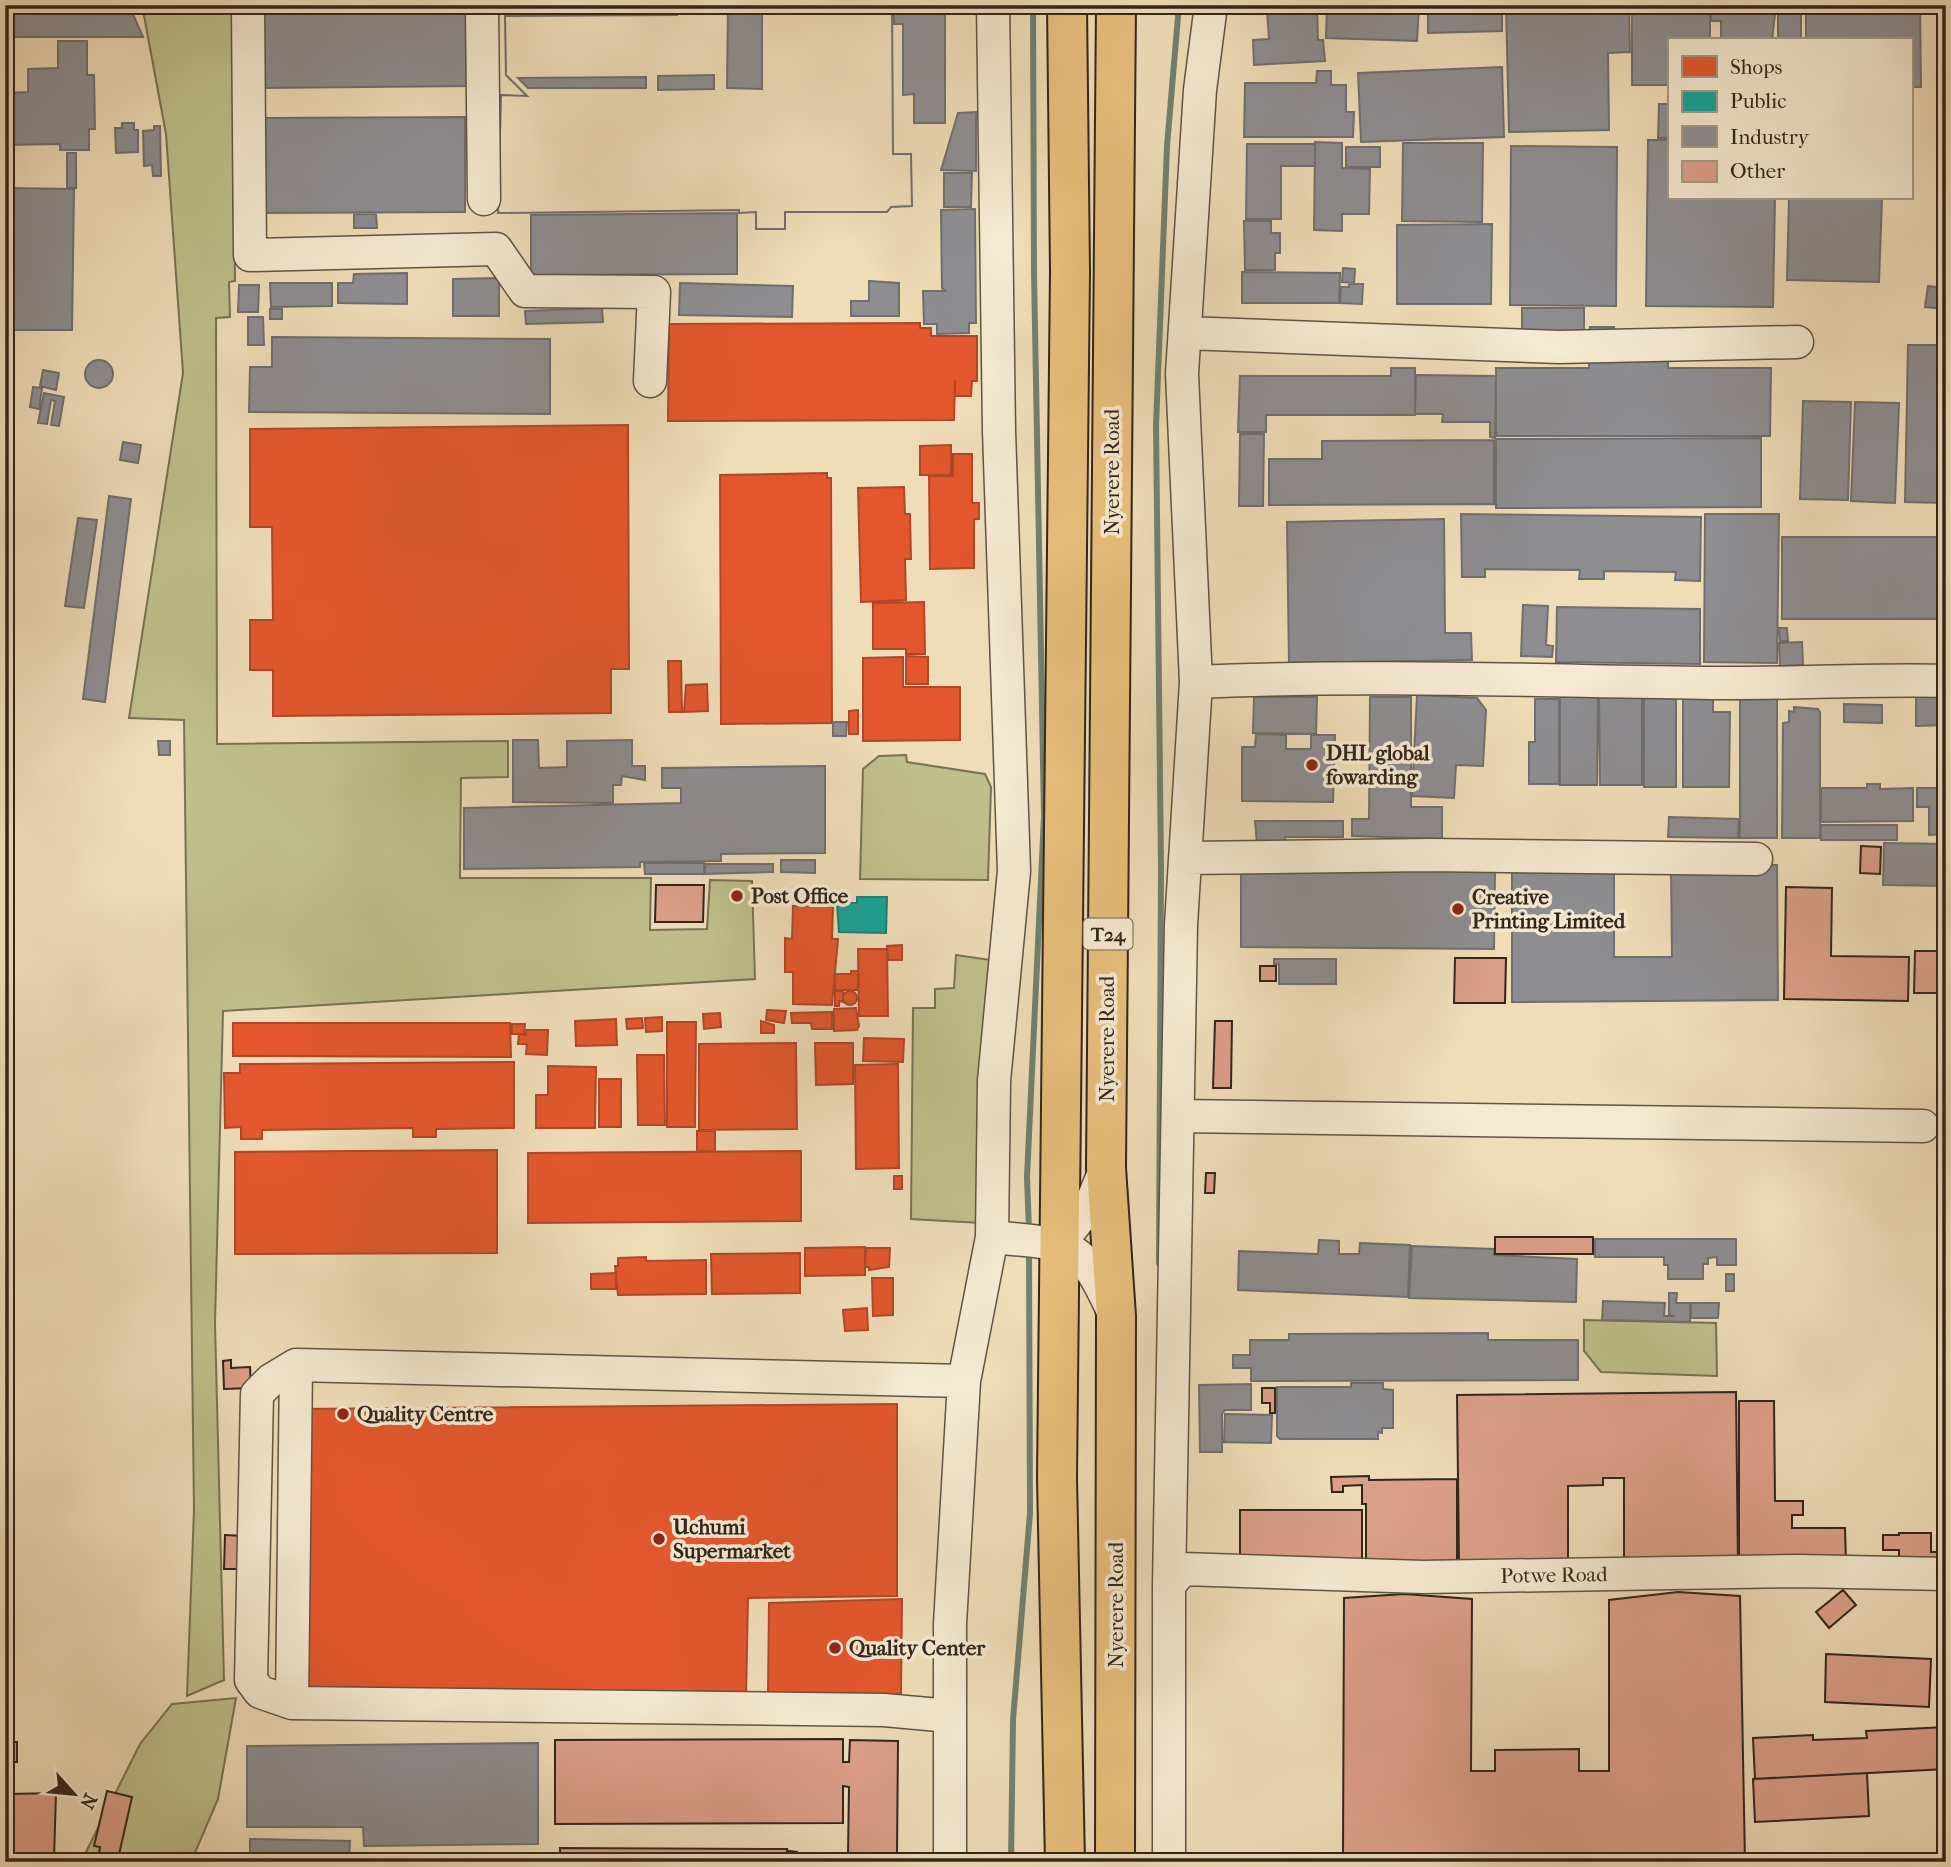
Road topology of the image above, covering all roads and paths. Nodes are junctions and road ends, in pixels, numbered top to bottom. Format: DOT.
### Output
graph roads {
  1 [pos="248,5"];
  2 [pos="482,5"];
  3 [pos="993,5"];
  4 [pos="1067,5"];
  5 [pos="1115,5"];
  6 [pos="1211,5"];
  7 [pos="484,200"];
  8 [pos="1186,333"];
  9 [pos="1797,342"];
  10 [pos="650,381"];
  11 [pos="1946,681"];
  12 [pos="1196,682"];
  13 [pos="1185,858"];
  14 [pos="1756,859"];
  15 [pos="1178,1116"];
  16 [pos="1923,1126"];
  17 [pos="1106,1168"];
  18 [pos="992,1237"];
  19 [pos="1058,1245"];
  20 [pos="1116,1316"];
  21 [pos="964,1381"];
  22 [pos="1946,1574"];
  23 [pos="1168,1585"];
  24 [pos="950,1716"];
  25 [pos="950,1862"];
  26 [pos="1065,1862"];
  27 [pos="1115,1862"];
  28 [pos="1169,1862"];
  1 -- 10 [label="street"];
  2 -- 7 [label="street"];
  3 -- 18 [label="street"];
  4 -- 19 [label="highway, Nyerere Road / T24"];
  5 -- 17 [label="highway, Nyerere Road / T24"];
  6 -- 8 [label="street"];
  8 -- 9 [label="street"];
  8 -- 12 [label="street"];
  11 -- 12 [label="street"];
  12 -- 13 [label="street"];
  13 -- 14 [label="street"];
  13 -- 15 [label="street"];
  15 -- 16 [label="street"];
  15 -- 23 [label="street"];
  17 -- 19 [label="street"];
  17 -- 20 [label="highway, Nyerere Road / T24"];
  18 -- 19 [label="street"];
  18 -- 21 [label="street"];
  19 -- 20 [label="street"];
  19 -- 26 [label="highway, Nyerere Road / T24"];
  20 -- 27 [label="highway, Nyerere Road / T24"];
  21 -- 24 [label="street"];
  21 -- 24 [label="street"];
  22 -- 23 [label="street, Potwe Road"];
  23 -- 28 [label="street"];
  24 -- 25 [label="street"];
}
